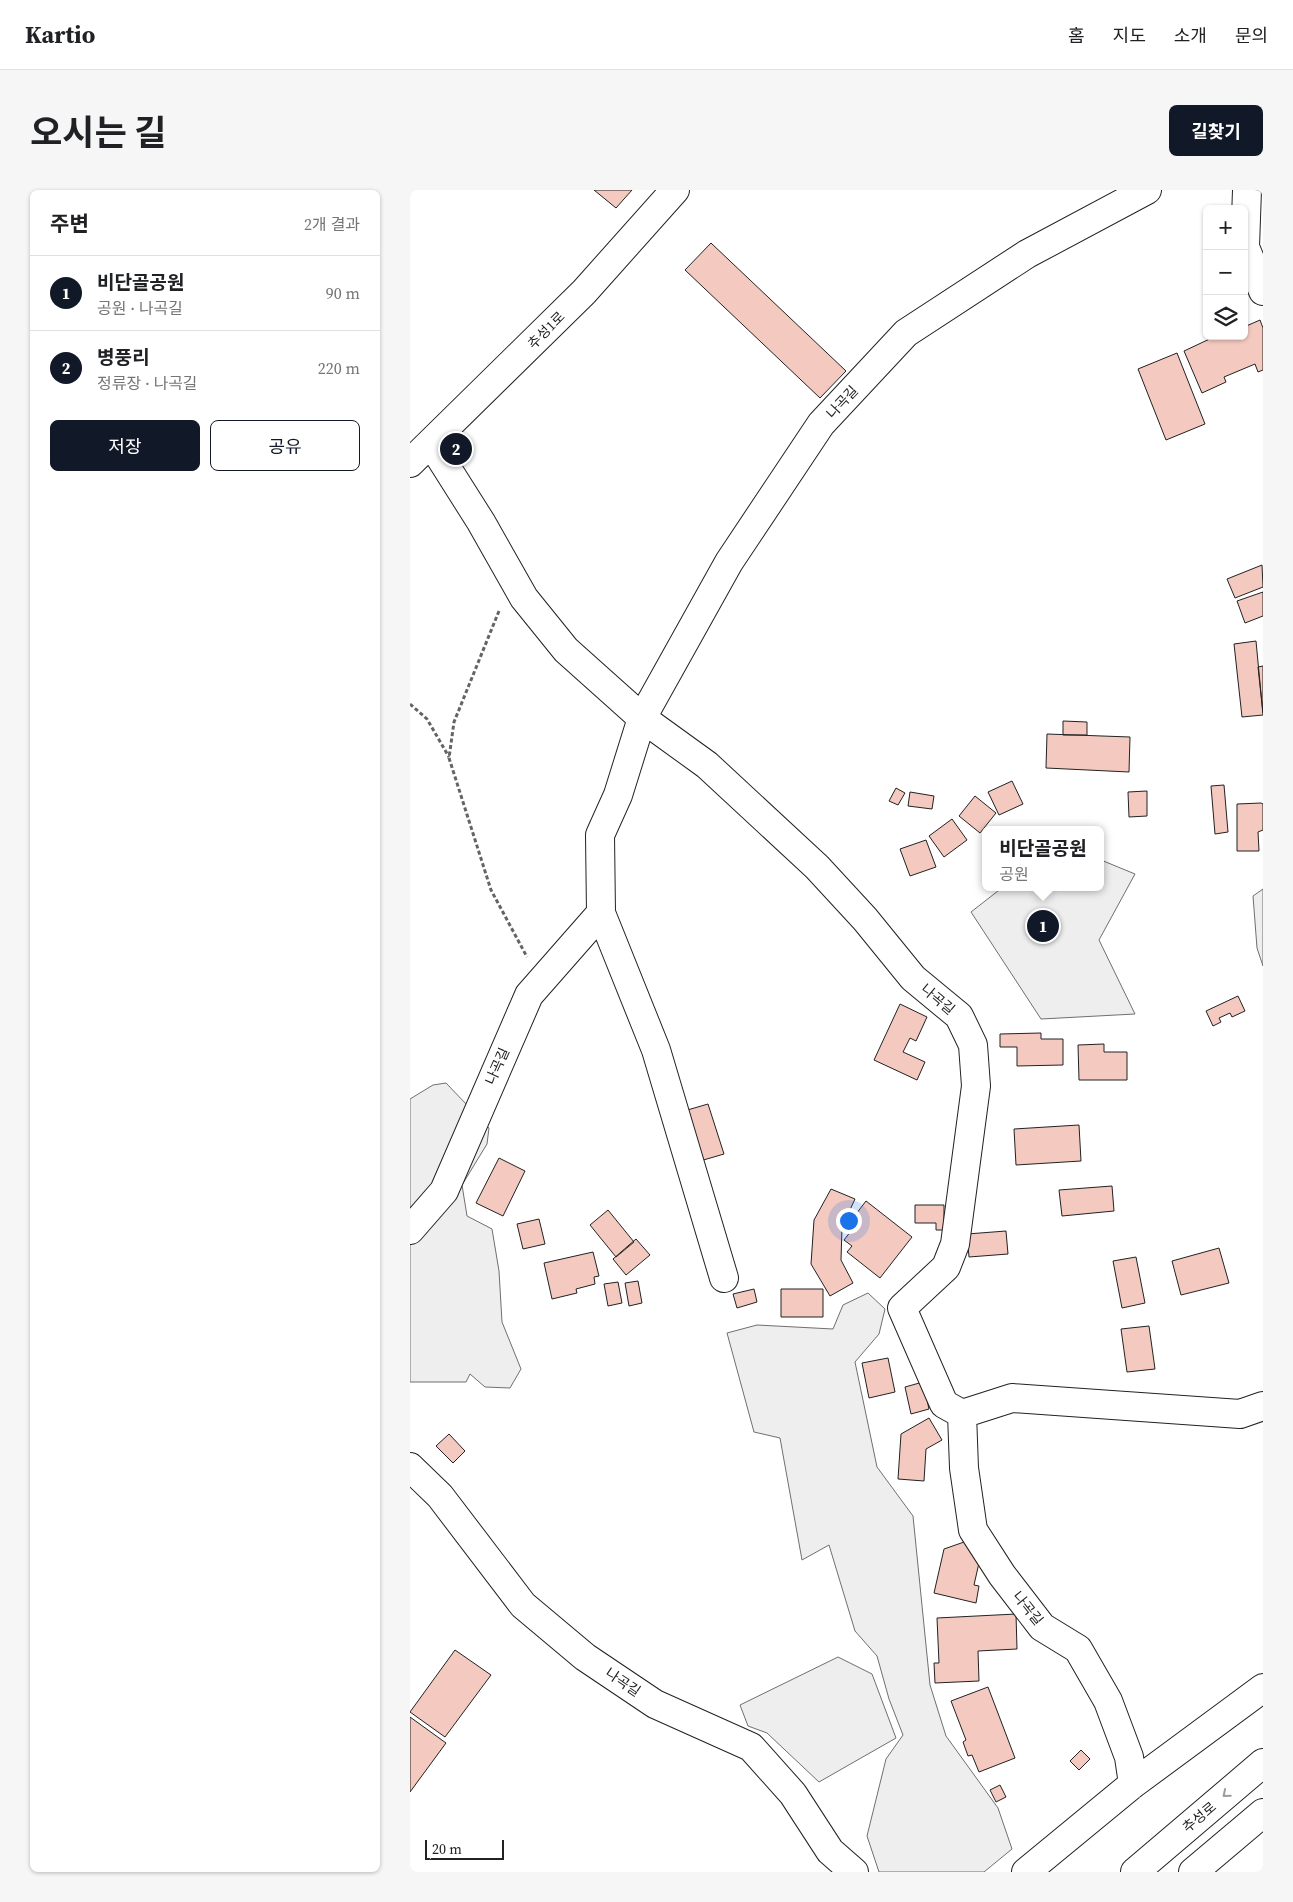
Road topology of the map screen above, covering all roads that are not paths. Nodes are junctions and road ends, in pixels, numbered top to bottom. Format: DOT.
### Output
graph roads {
  1 [pos="675,190"];
  2 [pos="1147,190"];
  3 [pos="1247,190"];
  4 [pos="1263,292"];
  5 [pos="431,443"];
  6 [pos="410,463"];
  7 [pos="642,718"];
  8 [pos="601,912"];
  9 [pos="410,1230"];
  10 [pos="724,1278"];
  11 [pos="1263,1406"];
  12 [pos="962,1414"];
  13 [pos="410,1467"];
  14 [pos="1263,1688"];
  15 [pos="1263,1762"];
  16 [pos="1133,1784"];
  17 [pos="1263,1813"];
  18 [pos="854,1872"];
  19 [pos="1026,1872"];
  20 [pos="1135,1872"];
  21 [pos="1193,1872"];
  1 -- 5 [label="street, 추성1로"];
  2 -- 7 [label="street, 나곡길"];
  3 -- 4 [label="street"];
  5 -- 6 [label="street, 추성1로"];
  5 -- 7 [label="street, 나곡길"];
  7 -- 8 [label="street, 나곡길"];
  7 -- 12 [label="street, 나곡길"];
  8 -- 9 [label="street, 나곡길"];
  8 -- 10 [label="street, 나곡길"];
  11 -- 12 [label="street"];
  12 -- 16 [label="street, 나곡길"];
  13 -- 18 [label="street, 나곡길"];
  14 -- 16 [label="street"];
  15 -- 20 [label="street, 추성로, one-way"];
  16 -- 19 [label="street"];
  17 -- 21 [label="street"];
}
